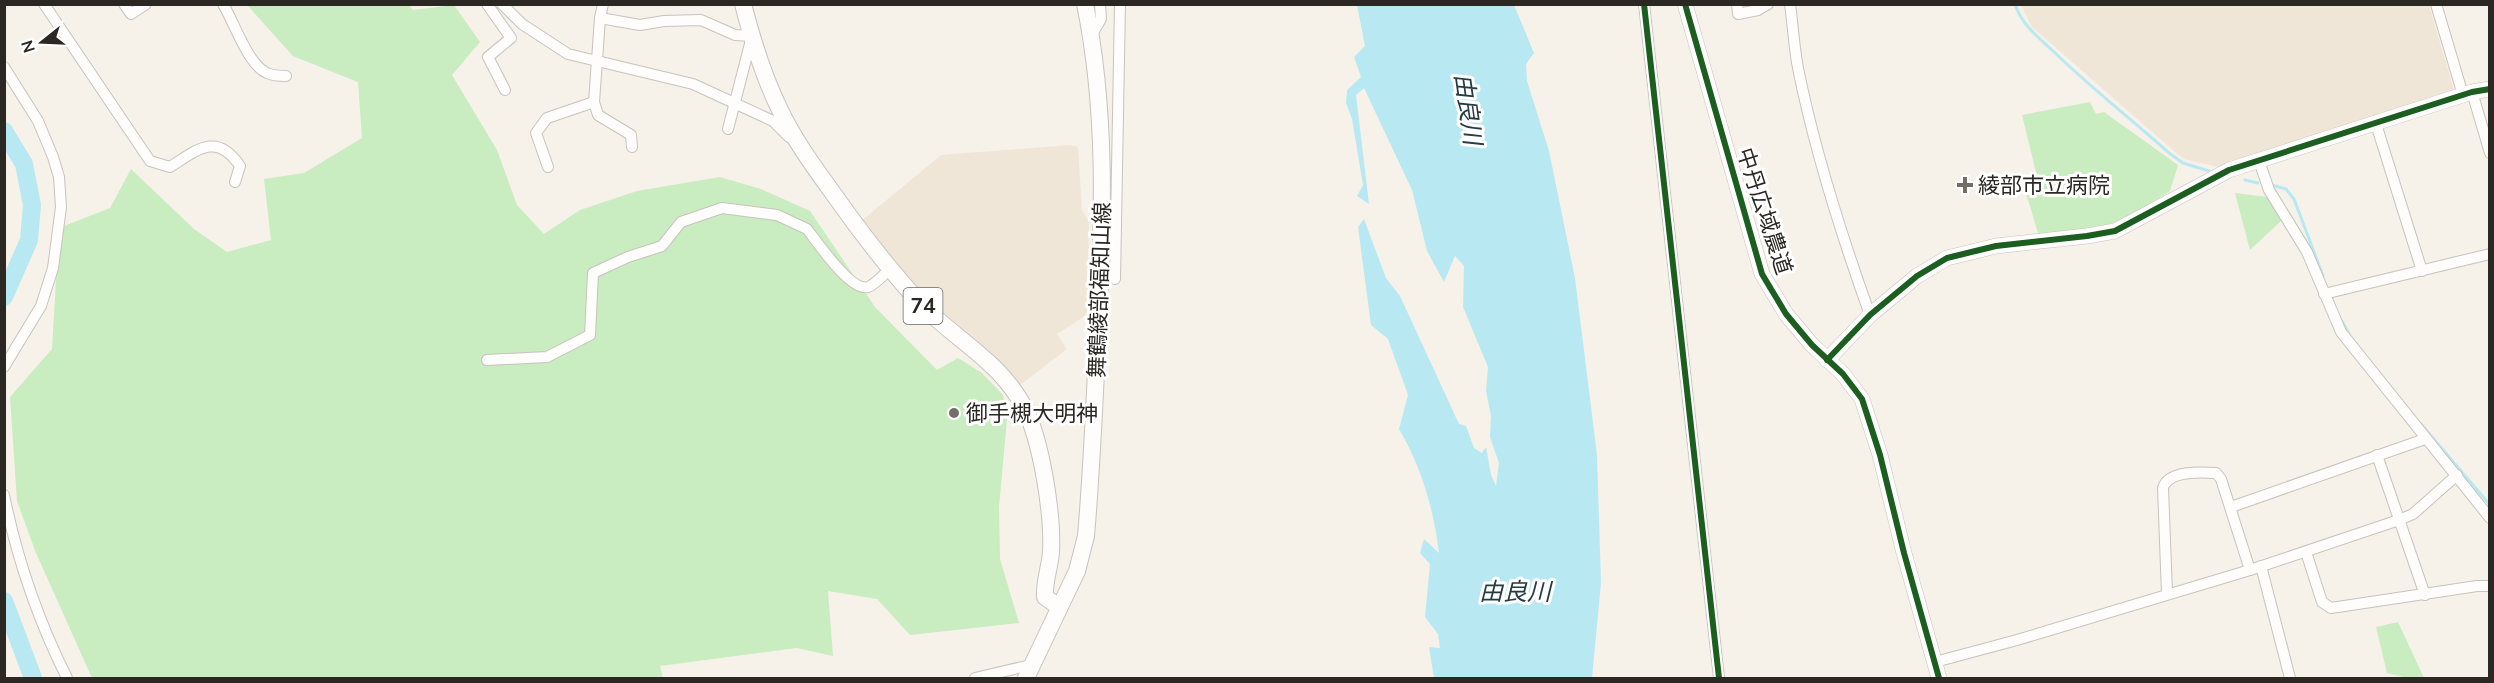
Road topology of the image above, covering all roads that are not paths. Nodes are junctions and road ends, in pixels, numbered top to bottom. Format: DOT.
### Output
graph roads {
  1 [pos="44,4"];
  2 [pos="124,4"];
  3 [pos="146,4"];
  4 [pos="223,4"];
  5 [pos="487,4"];
  6 [pos="502,4"];
  7 [pos="603,4"];
  8 [pos="743,4"];
  9 [pos="1085,4"];
  10 [pos="1100,4"];
  11 [pos="1120,4"];
  12 [pos="1644,4"];
  13 [pos="1685,4"];
  14 [pos="1737,4"];
  15 [pos="1768,4"];
  16 [pos="1790,4"];
  17 [pos="2436,4"];
  18 [pos="600,18"];
  19 [pos="752,36"];
  20 [pos="1091,36"];
  21 [pos="598,62"];
  22 [pos="4,67"];
  23 [pos="286,76"];
  24 [pos="2490,89"];
  25 [pos="505,90"];
  26 [pos="2468,93"];
  27 [pos="594,102"];
  28 [pos="734,102"];
  29 [pos="2376,124"];
  30 [pos="729,129"];
  31 [pos="632,147"];
  32 [pos="800,148"];
  33 [pos="2489,150"];
  34 [pos="2259,161"];
  35 [pos="548,167"];
  36 [pos="235,182"];
  37 [pos="2490,254"];
  38 [pos="890,269"];
  39 [pos="2422,271"];
  40 [pos="1115,279"];
  41 [pos="2324,294"];
  42 [pos="1870,315"];
  43 [pos="487,360"];
  44 [pos="1827,360"];
  45 [pos="4,367"];
  46 [pos="2425,439"];
  47 [pos="2377,455"];
  48 [pos="2457,475"];
  49 [pos="4,495"];
  50 [pos="2231,507"];
  51 [pos="2488,513"];
  52 [pos="2399,520"];
  53 [pos="2306,552"];
  54 [pos="2256,568"];
  55 [pos="2490,586"];
  56 [pos="2168,594"];
  57 [pos="2425,595"];
  58 [pos="1059,607"];
  59 [pos="1935,662"];
  60 [pos="1028,672"];
  61 [pos="67,678"];
  62 [pos="975,678"];
  63 [pos="1719,678"];
  64 [pos="1939,678"];
  65 [pos="2290,678"];
  1 -- 36 [label="street"];
  2 -- 3 [label="street"];
  4 -- 23 [label="street"];
  5 -- 25 [label="street"];
  6 -- 21 [label="street"];
  7 -- 18 [label="street"];
  8 -- 19 [label="main road, 74"];
  9 -- 20 [label="main road, 舞鶴綾部福知山線"];
  10 -- 20 [label="street"];
  11 -- 40 [label="street"];
  12 -- 63 [label="street"];
  13 -- 44 [label="street, 中丹広域農道"];
  14 -- 15 [label="street"];
  16 -- 42 [label="street"];
  17 -- 26 [label="street"];
  18 -- 19 [label="street"];
  18 -- 21 [label="street"];
  19 -- 28 [label="street"];
  19 -- 32 [label="main road, 74"];
  20 -- 58 [label="main road, 舞鶴綾部福知山線"];
  21 -- 27 [label="street"];
  21 -- 28 [label="street"];
  22 -- 45 [label="street"];
  24 -- 26 [label="street"];
  26 -- 29 [label="street"];
  26 -- 33 [label="street"];
  27 -- 31 [label="street"];
  27 -- 35 [label="street"];
  28 -- 30 [label="street"];
  28 -- 32 [label="street"];
  29 -- 34 [label="street"];
  29 -- 39 [label="street"];
  32 -- 38 [label="main road, 74"];
  34 -- 41 [label="street"];
  34 -- 42 [label="street"];
  37 -- 39 [label="street"];
  38 -- 43 [label="street"];
  38 -- 58 [label="main road, 74"];
  39 -- 41 [label="street"];
  41 -- 46 [label="street"];
  42 -- 44 [label="street"];
  44 -- 59 [label="street, 中丹広域農道"];
  46 -- 47 [label="street"];
  46 -- 48 [label="street"];
  47 -- 50 [label="street"];
  47 -- 52 [label="street"];
  48 -- 51 [label="street"];
  48 -- 52 [label="street"];
  49 -- 61 [label="street"];
  50 -- 54 [label="street"];
  50 -- 56 [label="street"];
  52 -- 53 [label="street"];
  52 -- 57 [label="street"];
  53 -- 54 [label="street"];
  53 -- 57 [label="street"];
  54 -- 56 [label="street"];
  54 -- 65 [label="street"];
  55 -- 57 [label="street"];
  56 -- 59 [label="street"];
  58 -- 60 [label="main road, 舞鶴綾部福知山線"];
  59 -- 64 [label="street, 中丹広域農道"];
  60 -- 62 [label="street"];
}
